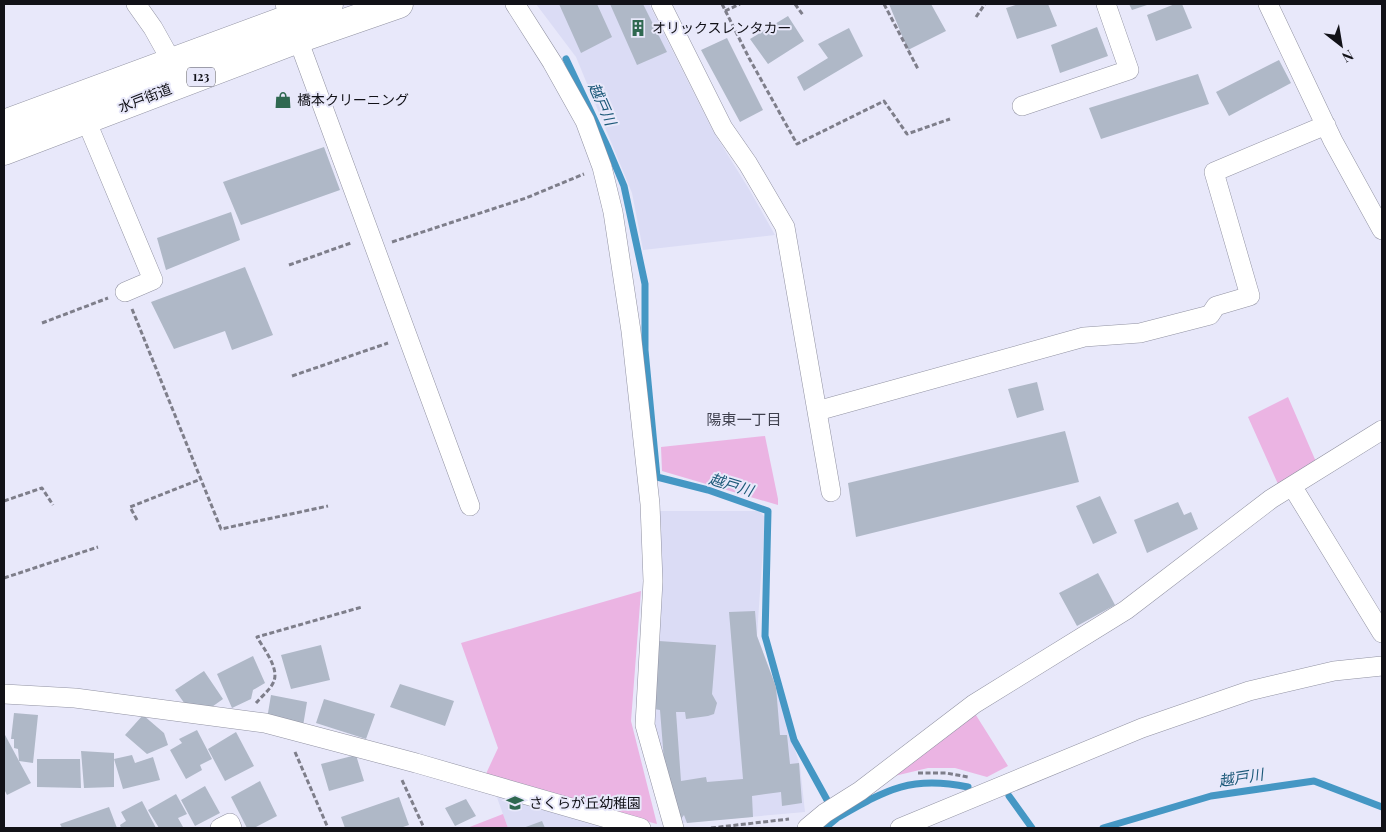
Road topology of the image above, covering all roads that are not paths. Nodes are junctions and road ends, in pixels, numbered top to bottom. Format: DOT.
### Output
graph roads {
  1 [pos="136,4"];
  2 [pos="329,4"];
  3 [pos="399,4"];
  4 [pos="515,4"];
  5 [pos="661,4"];
  6 [pos="1106,4"];
  7 [pos="1273,5"];
  8 [pos="291,20"];
  9 [pos="178,72"];
  10 [pos="1022,106"];
  11 [pos="86,120"];
  12 [pos="4,124"];
  13 [pos="1326,126"];
  14 [pos="4,151"];
  15 [pos="1382,230"];
  16 [pos="125,292"];
  17 [pos="817,411"];
  18 [pos="1382,430"];
  19 [pos="1292,486"];
  20 [pos="831,492"];
  21 [pos="470,506"];
  22 [pos="1382,633"];
  23 [pos="1382,666"];
  24 [pos="4,694"];
  25 [pos="815,821"];
  26 [pos="220,828"];
  27 [pos="232,828"];
  28 [pos="641,828"];
  29 [pos="674,828"];
  30 [pos="900,828"];
  1 -- 9 [label="street"];
  2 -- 8 [label="highway, 水戸街道 / 123"];
  3 -- 8 [label="highway, 水戸街道 / 123"];
  4 -- 29 [label="street"];
  5 -- 17 [label="street"];
  6 -- 10 [label="street"];
  7 -- 13 [label="street"];
  8 -- 9 [label="highway, 水戸街道 / 123"];
  8 -- 21 [label="street"];
  9 -- 11 [label="highway, 水戸街道 / 123"];
  9 -- 12 [label="highway, 水戸街道 / 123"];
  11 -- 14 [label="highway, 水戸街道 / 123"];
  11 -- 16 [label="street"];
  13 -- 15 [label="street"];
  13 -- 17 [label="street"];
  17 -- 20 [label="street"];
  18 -- 19 [label="street"];
  19 -- 22 [label="street"];
  19 -- 25 [label="street"];
  23 -- 30 [label="street"];
  24 -- 28 [label="street"];
  26 -- 27 [label="street"];
}
